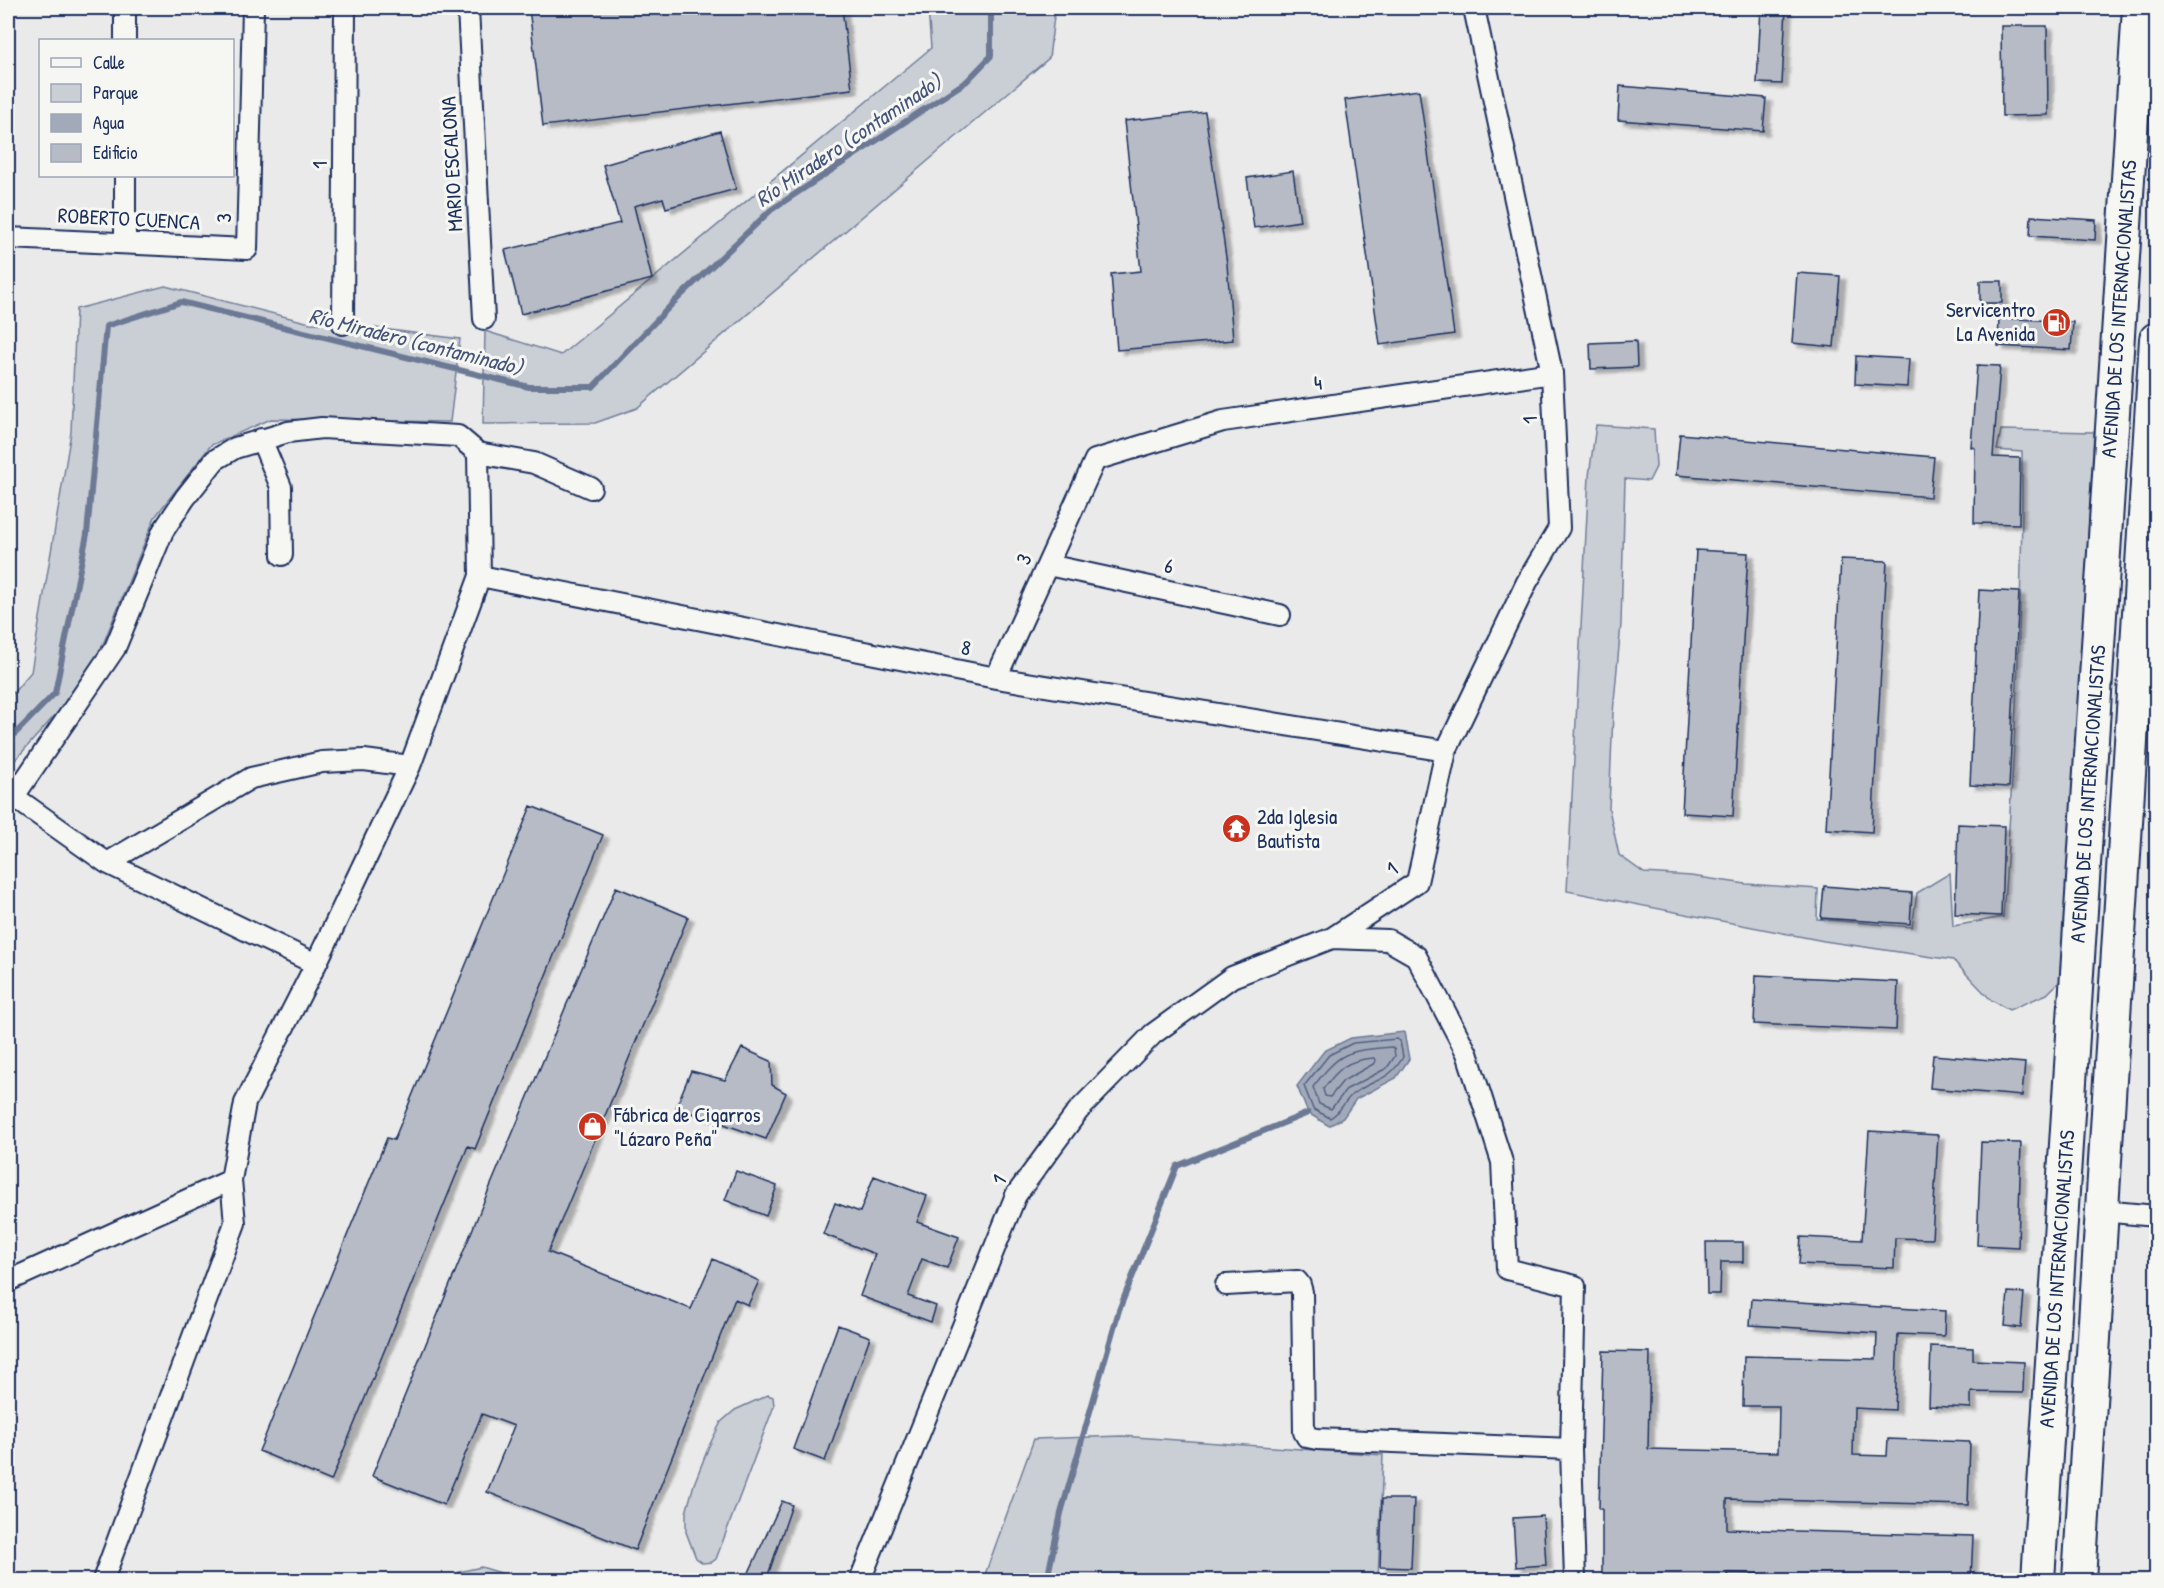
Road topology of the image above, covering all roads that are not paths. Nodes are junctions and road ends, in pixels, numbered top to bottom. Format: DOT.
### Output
graph roads {
  1 [pos="125,8"];
  2 [pos="253,8"];
  3 [pos="345,8"];
  4 [pos="468,8"];
  5 [pos="1474,8"];
  6 [pos="2139,8"];
  7 [pos="125,39"];
  8 [pos="2146,62"];
  9 [pos="125,177"];
  10 [pos="8,238"];
  11 [pos="125,242"];
  12 [pos="247,249"];
  13 [pos="484,318"];
  14 [pos="343,324"];
  15 [pos="2157,339"];
  16 [pos="1552,373"];
  17 [pos="261,439"];
  18 [pos="478,453"];
  19 [pos="1095,460"];
  20 [pos="591,488"];
  21 [pos="282,555"];
  22 [pos="1048,565"];
  23 [pos="480,576"];
  24 [pos="1280,615"];
  25 [pos="996,678"];
  26 [pos="1446,751"];
  27 [pos="410,766"];
  28 [pos="11,801"];
  29 [pos="107,862"];
  30 [pos="1332,938"];
  31 [pos="316,964"];
  32 [pos="231,1180"];
  33 [pos="2102,1211"];
  34 [pos="2157,1216"];
  35 [pos="8,1281"];
  36 [pos="1226,1285"];
  37 [pos="1571,1449"];
  38 [pos="103,1581"];
  39 [pos="860,1581"];
  40 [pos="1575,1581"];
  41 [pos="2038,1581"];
  42 [pos="2079,1581"];
  1 -- 7 [label="street"];
  2 -- 12 [label="street, 3"];
  3 -- 14 [label="street, 1"];
  4 -- 13 [label="street, MARIO ESCALONA"];
  5 -- 16 [label="street, 1"];
  6 -- 8 [label="highway, AVENIDA DE LOS INTERNACIONALISTAS"];
  8 -- 41 [label="highway, AVENIDA DE LOS INTERNACIONALISTAS"];
  9 -- 11 [label="street"];
  10 -- 11 [label="street, ROBERTO CUENCA"];
  11 -- 12 [label="street, ROBERTO CUENCA"];
  15 -- 33 [label="highway, AVENIDA DE LOS INTERNACIONALISTAS"];
  16 -- 19 [label="street, 4"];
  16 -- 26 [label="street, 1"];
  17 -- 18 [label="street"];
  17 -- 21 [label="street"];
  17 -- 28 [label="street"];
  18 -- 20 [label="street"];
  18 -- 23 [label="street"];
  19 -- 22 [label="street, 3"];
  22 -- 24 [label="street, 6"];
  22 -- 25 [label="street, 3"];
  23 -- 25 [label="street, 8"];
  23 -- 27 [label="street"];
  25 -- 26 [label="street, 8"];
  26 -- 30 [label="street, 1"];
  27 -- 29 [label="street"];
  27 -- 31 [label="street"];
  28 -- 29 [label="street"];
  29 -- 31 [label="street"];
  30 -- 37 [label="street"];
  30 -- 39 [label="street, 1"];
  31 -- 32 [label="street"];
  32 -- 35 [label="street"];
  32 -- 38 [label="street"];
  33 -- 34 [label="street"];
  33 -- 42 [label="highway, AVENIDA DE LOS INTERNACIONALISTAS"];
  36 -- 37 [label="street"];
  37 -- 40 [label="street"];
}
